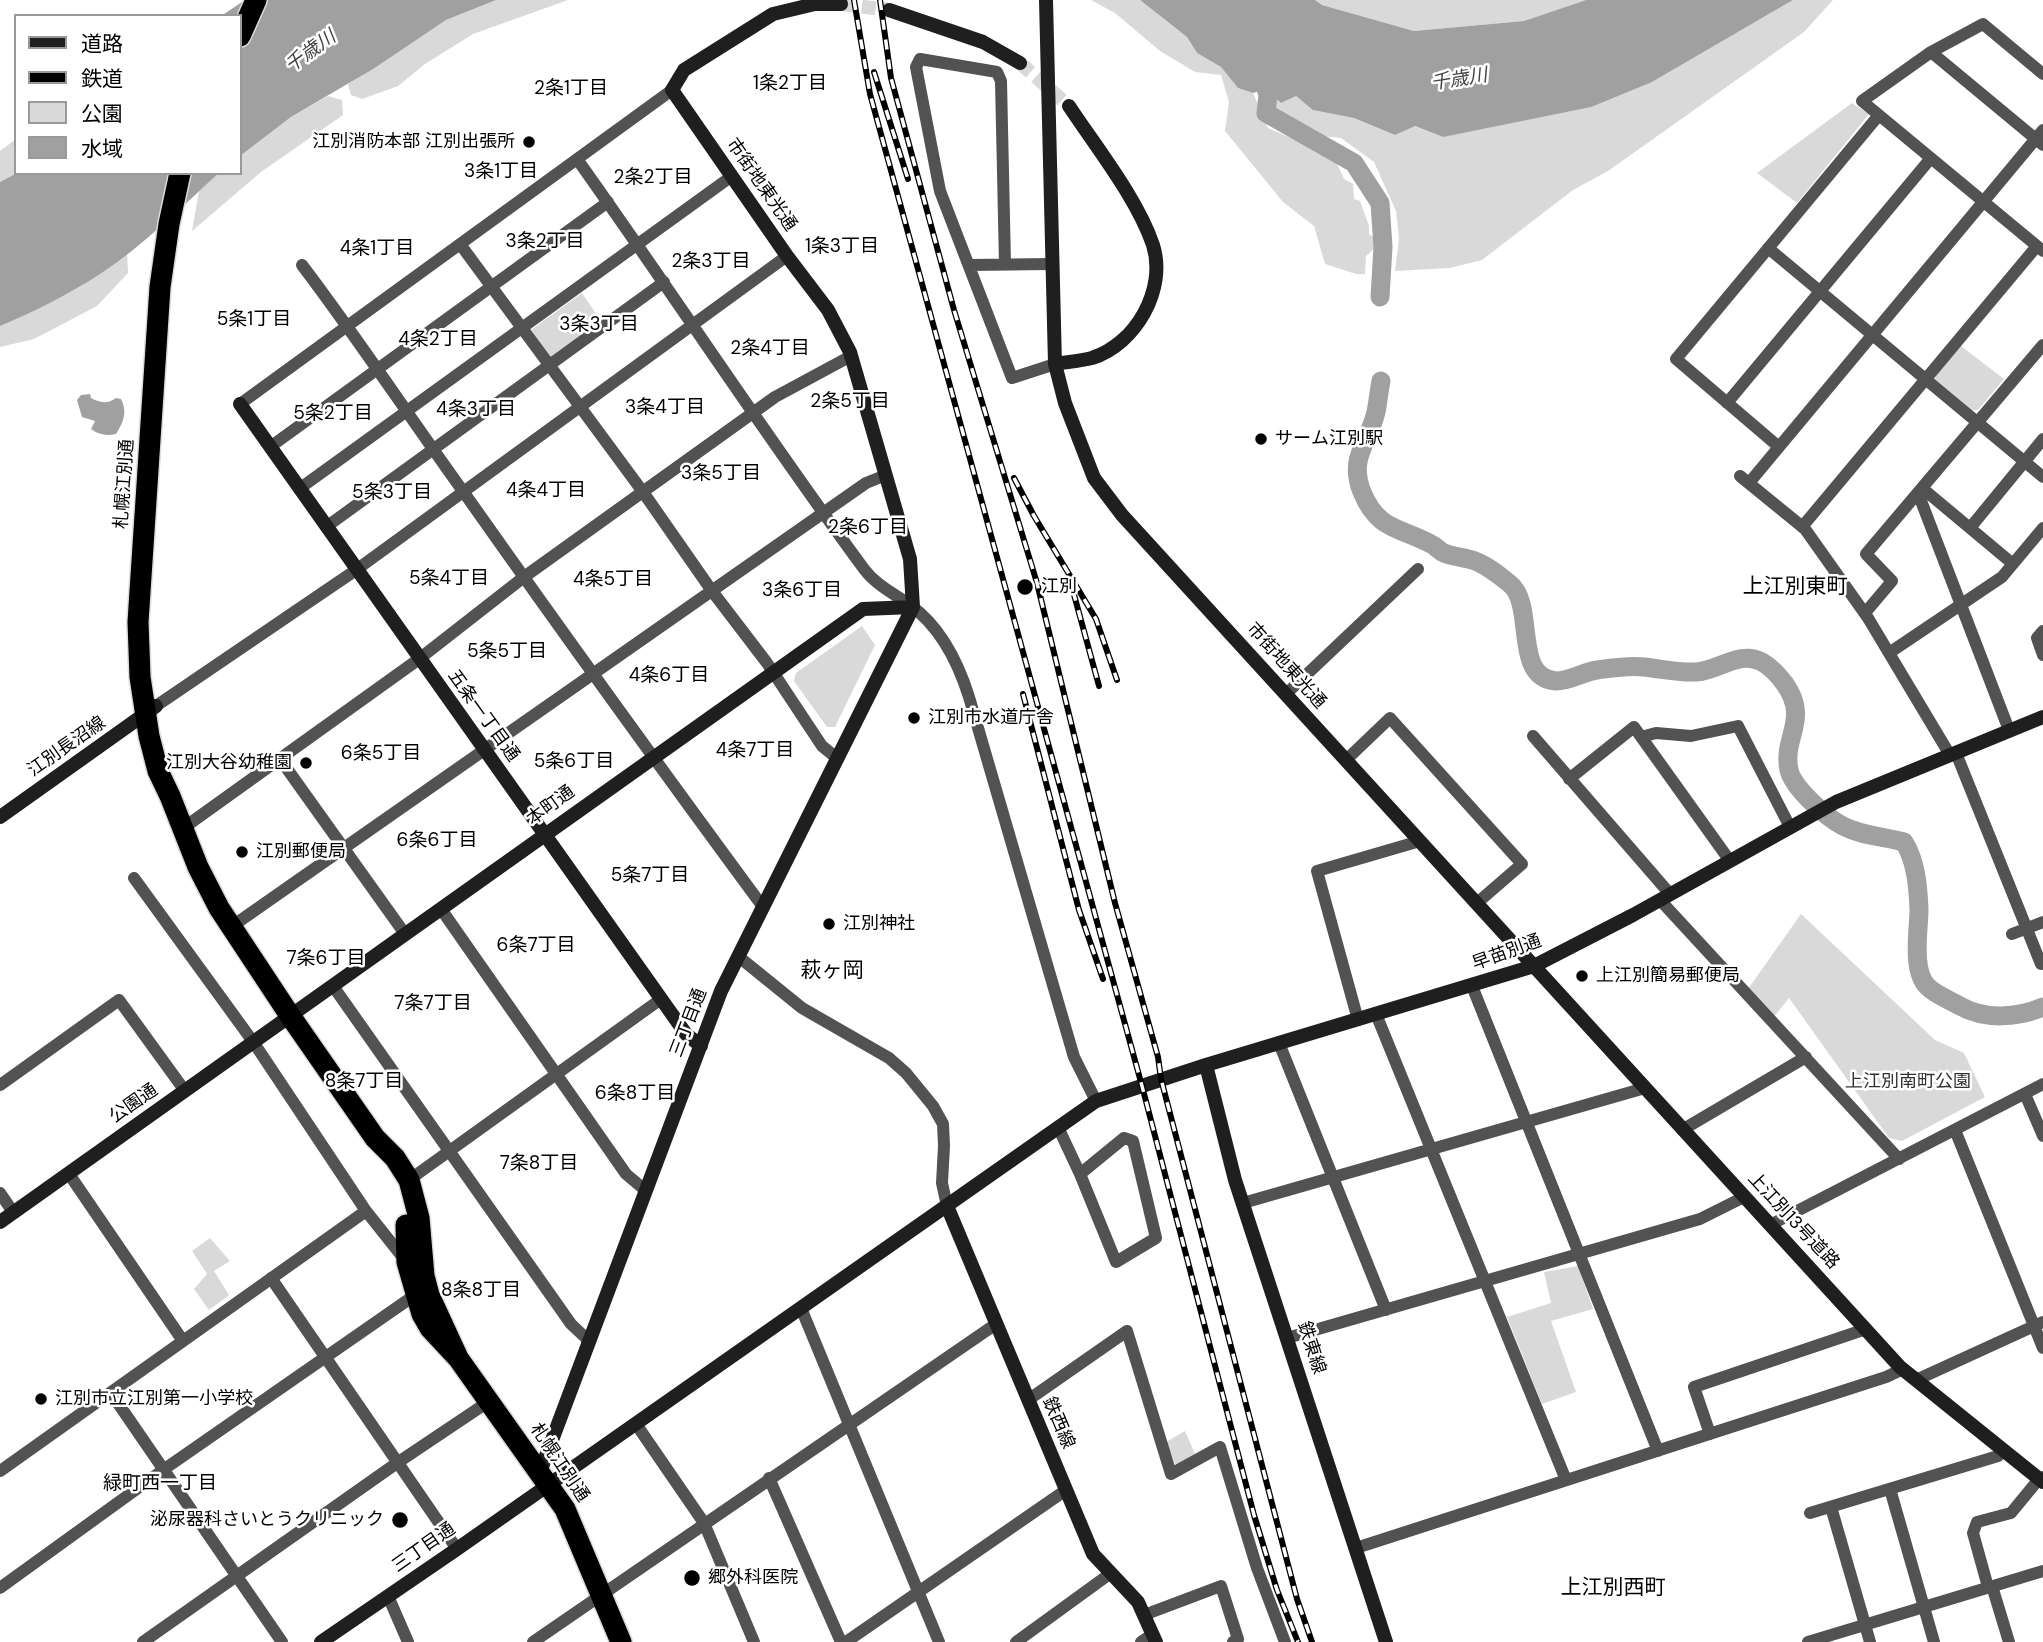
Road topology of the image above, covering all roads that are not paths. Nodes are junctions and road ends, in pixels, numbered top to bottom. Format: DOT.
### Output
graph roads {
  1 [pos="256,0"];
  2 [pos="841,4"];
  3 [pos="1046,6"];
  4 [pos="889,10"];
  5 [pos="242,32"];
  6 [pos="1931,52"];
  7 [pos="1020,63"];
  8 [pos="2043,74"];
  9 [pos="672,90"];
  10 [pos="1069,106"];
  11 [pos="1879,115"];
  12 [pos="2041,138"];
  13 [pos="1931,158"];
  14 [pos="577,159"];
  15 [pos="180,175"];
  16 [pos="191,175"];
  17 [pos="732,176"];
  18 [pos="1984,201"];
  19 [pos="608,202"];
  20 [pos="460,244"];
  21 [pos="638,244"];
  22 [pos="1768,248"];
  23 [pos="2040,248"];
  24 [pos="787,256"];
  25 [pos="1005,264"];
  26 [pos="1051,264"];
  27 [pos="302,265"];
  28 [pos="969,265"];
  29 [pos="664,282"];
  30 [pos="491,286"];
  31 [pos="1820,291"];
  32 [pos="694,324"];
  33 [pos="348,326"];
  34 [pos="522,328"];
  35 [pos="1872,335"];
  36 [pos="2043,345"];
  37 [pos="851,356"];
  38 [pos="1055,364"];
  39 [pos="550,365"];
  40 [pos="378,369"];
  41 [pos="1925,379"];
  42 [pos="1727,403"];
  43 [pos="240,404"];
  44 [pos="581,406"];
  45 [pos="407,411"];
  46 [pos="754,412"];
  47 [pos="1978,423"];
  48 [pos="2043,439"];
  49 [pos="270,447"];
  50 [pos="1779,447"];
  51 [pos="433,449"];
  52 [pos="2024,462"];
  53 [pos="886,475"];
  54 [pos="2043,477"];
  55 [pos="299,489"];
  56 [pos="1920,490"];
  57 [pos="463,492"];
  58 [pos="643,492"];
  59 [pos="823,513"];
  60 [pos="326,527"];
  61 [pos="1802,527"];
  62 [pos="1970,528"];
  63 [pos="2043,528"];
  64 [pos="2013,564"];
  65 [pos="1418,569"];
  66 [pos="356,570"];
  67 [pos="524,577"];
  68 [pos="712,591"];
  69 [pos="1960,606"];
  70 [pos="913,607"];
  71 [pos="1865,613"];
  72 [pos="145,621"];
  73 [pos="2043,631"];
  74 [pos="1889,653"];
  75 [pos="2043,655"];
  76 [pos="419,659"];
  77 [pos="774,672"];
  78 [pos="593,674"];
  79 [pos="1286,694"];
  80 [pos="151,711"];
  81 [pos="2043,716"];
  82 [pos="2009,730"];
  83 [pos="1533,736"];
  84 [pos="1641,737"];
  85 [pos="484,750"];
  86 [pos="1953,754"];
  87 [pos="652,757"];
  88 [pos="280,759"];
  89 [pos="838,759"];
  90 [pos="1346,760"];
  91 [pos="1569,779"];
  92 [pos="0,817"];
  93 [pos="1794,824"];
  94 [pos="182,829"];
  95 [pos="544,834"];
  96 [pos="1420,841"];
  97 [pos="344,849"];
  98 [pos="1730,861"];
  99 [pos="134,878"];
  100 [pos="1665,897"];
  101 [pos="1477,903"];
  102 [pos="763,906"];
  103 [pos="441,909"];
  104 [pos="2043,922"];
  105 [pos="231,928"];
  106 [pos="2027,928"];
  107 [pos="405,934"];
  108 [pos="2012,934"];
  109 [pos="739,957"];
  110 [pos="2041,964"];
  111 [pos="1534,966"];
  112 [pos="334,986"];
  113 [pos="1472,986"];
  114 [pos="661,999"];
  115 [pos="1376,1014"];
  116 [pos="290,1017"];
  117 [pos="1357,1020"];
  118 [pos="254,1043"];
  119 [pos="1279,1043"];
  120 [pos="701,1045"];
  121 [pos="1806,1057"];
  122 [pos="1206,1065"];
  123 [pos="556,1074"];
  124 [pos="2043,1084"];
  125 [pos="0,1085"];
  126 [pos="1645,1088"];
  127 [pos="185,1091"];
  128 [pos="2025,1094"];
  129 [pos="1096,1101"];
  130 [pos="1527,1122"];
  131 [pos="1058,1127"];
  132 [pos="1682,1130"];
  133 [pos="1955,1130"];
  134 [pos="2043,1136"];
  135 [pos="375,1138"];
  136 [pos="1430,1150"];
  137 [pos="451,1151"];
  138 [pos="1899,1158"];
  139 [pos="69,1174"];
  140 [pos="1080,1174"];
  141 [pos="1334,1178"];
  142 [pos="408,1181"];
  143 [pos="646,1190"];
  144 [pos="0,1193"];
  145 [pos="1744,1197"];
  146 [pos="1243,1203"];
  147 [pos="947,1206"];
  148 [pos="366,1211"];
  149 [pos="13,1212"];
  150 [pos="0,1222"];
  151 [pos="1770,1225"];
  152 [pos="1580,1254"];
  153 [pos="407,1262"];
  154 [pos="271,1278"];
  155 [pos="1485,1281"];
  156 [pos="415,1295"];
  157 [pos="801,1308"];
  158 [pos="1386,1310"];
  159 [pos="996,1324"];
  160 [pos="2038,1324"];
  161 [pos="1866,1329"];
  162 [pos="1287,1338"];
  163 [pos="588,1340"];
  164 [pos="183,1341"];
  165 [pos="2043,1348"];
  166 [pos="325,1357"];
  167 [pos="458,1358"];
  168 [pos="1903,1369"];
  169 [pos="1916,1380"];
  170 [pos="111,1393"];
  171 [pos="1028,1400"];
  172 [pos="488,1402"];
  173 [pos="636,1424"];
  174 [pos="849,1424"];
  175 [pos="1710,1434"];
  176 [pos="2004,1450"];
  177 [pos="1658,1451"];
  178 [pos="397,1463"];
  179 [pos="163,1469"];
  180 [pos="0,1472"];
  181 [pos="544,1478"];
  182 [pos="769,1478"];
  183 [pos="2042,1479"];
  184 [pos="1566,1480"];
  185 [pos="1890,1489"];
  186 [pos="1066,1490"];
  187 [pos="1831,1507"];
  188 [pos="1810,1513"];
  189 [pos="704,1523"];
  190 [pos="1356,1548"];
  191 [pos="457,1549"];
  192 [pos="2043,1571"];
  193 [pos="1111,1573"];
  194 [pos="236,1576"];
  195 [pos="0,1587"];
  196 [pos="1990,1587"];
  197 [pos="919,1592"];
  198 [pos="602,1594"];
  199 [pos="388,1596"];
  200 [pos="1924,1607"];
  201 [pos="1144,1615"];
  202 [pos="1865,1625"];
  203 [pos="1150,1639"];
  204 [pos="143,1642"];
  205 [pos="282,1642"];
  206 [pos="321,1642"];
  207 [pos="408,1642"];
  208 [pos="533,1642"];
  209 [pos="621,1642"];
  210 [pos="754,1642"];
  211 [pos="844,1642"];
  212 [pos="939,1642"];
  213 [pos="1016,1642"];
  214 [pos="1233,1642"];
  215 [pos="1285,1642"];
  216 [pos="1386,1642"];
  217 [pos="1808,1642"];
  218 [pos="1871,1642"];
  219 [pos="1934,1642"];
  220 [pos="2009,1642"];
  1 -- 5 [label="highway"];
  2 -- 9 [label="street"];
  3 -- 26 [label="street, 市街地東光通"];
  4 -- 7 [label="street"];
  6 -- 8 [label="street"];
  6 -- 11 [label="street"];
  6 -- 12 [label="street"];
  9 -- 14 [label="street"];
  9 -- 17 [label="street, 市街地東光通"];
  10 -- 38 [label="street"];
  11 -- 13 [label="street"];
  11 -- 22 [label="street"];
  12 -- 18 [label="street"];
  13 -- 18 [label="street"];
  13 -- 31 [label="street"];
  14 -- 19 [label="street"];
  14 -- 20 [label="street"];
  15 -- 72 [label="highway, 札幌江別通"];
  16 -- 72 [label="highway, 札幌江別通"];
  17 -- 21 [label="street"];
  17 -- 24 [label="street, 市街地東光通"];
  18 -- 23 [label="street"];
  18 -- 35 [label="street"];
  19 -- 21 [label="street"];
  19 -- 30 [label="street"];
  20 -- 30 [label="street"];
  20 -- 33 [label="street"];
  21 -- 29 [label="street"];
  21 -- 34 [label="street"];
  22 -- 31 [label="street"];
  22 -- 42 [label="street"];
  23 -- 41 [label="street"];
  24 -- 32 [label="street"];
  24 -- 37 [label="street, 市街地東光通"];
  25 -- 26 [label="street"];
  25 -- 28 [label="street"];
  25 -- 28 [label="street"];
  26 -- 38 [label="street, 市街地東光通"];
  27 -- 33 [label="street"];
  28 -- 38 [label="street"];
  29 -- 32 [label="street"];
  29 -- 39 [label="street"];
  30 -- 34 [label="street"];
  30 -- 40 [label="street"];
  31 -- 35 [label="street"];
  31 -- 42 [label="street"];
  32 -- 44 [label="street"];
  32 -- 46 [label="street"];
  33 -- 40 [label="street"];
  33 -- 43 [label="street"];
  34 -- 39 [label="street"];
  34 -- 45 [label="street"];
  35 -- 41 [label="street"];
  35 -- 50 [label="street"];
  36 -- 47 [label="street"];
  37 -- 46 [label="street"];
  37 -- 53 [label="street, 市街地東光通"];
  38 -- 79 [label="street, 市街地東光通"];
  39 -- 44 [label="street"];
  39 -- 51 [label="street"];
  40 -- 45 [label="street"];
  40 -- 49 [label="street"];
  41 -- 47 [label="street"];
  41 -- 61 [label="street"];
  42 -- 50 [label="street"];
  43 -- 49 [label="street, 五条一丁目通"];
  44 -- 57 [label="street"];
  44 -- 58 [label="street"];
  45 -- 51 [label="street"];
  45 -- 55 [label="street"];
  46 -- 58 [label="street"];
  46 -- 59 [label="street"];
  47 -- 52 [label="street"];
  47 -- 56 [label="street"];
  48 -- 52 [label="street"];
  49 -- 55 [label="street, 五条一丁目通"];
  50 -- 61 [label="street"];
  51 -- 57 [label="street"];
  51 -- 60 [label="street"];
  52 -- 54 [label="street"];
  52 -- 62 [label="street"];
  53 -- 59 [label="street"];
  53 -- 70 [label="street, 市街地東光通"];
  55 -- 60 [label="street, 五条一丁目通"];
  56 -- 62 [label="street"];
  56 -- 69 [label="street"];
  56 -- 71 [label="street"];
  57 -- 66 [label="street"];
  57 -- 67 [label="street"];
  58 -- 67 [label="street"];
  58 -- 68 [label="street"];
  59 -- 68 [label="street"];
  59 -- 70 [label="street"];
  60 -- 66 [label="street, 五条一丁目通"];
  61 -- 71 [label="street"];
  62 -- 64 [label="street"];
  63 -- 64 [label="street"];
  64 -- 69 [label="street"];
  65 -- 79 [label="street"];
  66 -- 76 [label="street, 五条一丁目通"];
  66 -- 80 [label="street"];
  67 -- 76 [label="street"];
  67 -- 78 [label="street"];
  68 -- 77 [label="street"];
  68 -- 78 [label="street"];
  69 -- 74 [label="street"];
  69 -- 82 [label="street"];
  70 -- 77 [label="street, 本町通"];
  70 -- 89 [label="street, 三丁目通"];
  70 -- 129 [label="street"];
  71 -- 74 [label="street"];
  72 -- 80 [label="highway, 札幌江別通"];
  73 -- 75 [label="street"];
  74 -- 86 [label="street"];
  76 -- 85 [label="street, 五条一丁目通"];
  76 -- 88 [label="street"];
  77 -- 87 [label="street, 本町通"];
  77 -- 89 [label="street"];
  78 -- 85 [label="street"];
  78 -- 87 [label="street"];
  79 -- 90 [label="street, 市街地東光通"];
  80 -- 92 [label="street, 江別長沼線"];
  80 -- 94 [label="highway, 札幌江別通"];
  81 -- 82 [label="street"];
  82 -- 86 [label="street"];
  83 -- 91 [label="street"];
  84 -- 91 [label="street"];
  84 -- 93 [label="street"];
  84 -- 98 [label="street"];
  85 -- 95 [label="street, 五条一丁目通"];
  85 -- 97 [label="street"];
  86 -- 93 [label="street, 早苗別通"];
  86 -- 106 [label="street"];
  87 -- 95 [label="street, 本町通"];
  87 -- 102 [label="street"];
  88 -- 94 [label="street"];
  88 -- 97 [label="street"];
  89 -- 102 [label="street, 三丁目通"];
  90 -- 96 [label="street, 市街地東光通"];
  90 -- 101 [label="street"];
  91 -- 100 [label="street"];
  93 -- 98 [label="street, 早苗別通"];
  94 -- 105 [label="highway, 札幌江別通"];
  95 -- 103 [label="street, 本町通"];
  95 -- 114 [label="street, 五条一丁目通"];
  96 -- 101 [label="street, 市街地東光通"];
  96 -- 117 [label="street"];
  97 -- 105 [label="street"];
  97 -- 107 [label="street"];
  98 -- 100 [label="street, 早苗別通"];
  99 -- 118 [label="street"];
  100 -- 111 [label="street, 早苗別通"];
  100 -- 121 [label="street"];
  101 -- 111 [label="street, 市街地東光通"];
  102 -- 109 [label="street, 三丁目通"];
  103 -- 107 [label="street, 本町通"];
  103 -- 123 [label="street"];
  104 -- 106 [label="street"];
  105 -- 116 [label="highway, 札幌江別通"];
  106 -- 108 [label="street"];
  106 -- 110 [label="street"];
  107 -- 112 [label="street, 本町通"];
  109 -- 120 [label="street, 三丁目通"];
  109 -- 147 [label="street"];
  111 -- 113 [label="street, 早苗別通"];
  111 -- 126 [label="street, 上江別13号道路"];
  112 -- 116 [label="street, 本町通"];
  112 -- 137 [label="street"];
  113 -- 115 [label="street, 早苗別通"];
  113 -- 130 [label="street"];
  114 -- 120 [label="street, 五条一丁目通"];
  114 -- 123 [label="street"];
  115 -- 117 [label="street, 早苗別通"];
  115 -- 136 [label="street"];
  116 -- 118 [label="street, 公園通"];
  116 -- 135 [label="highway, 札幌江別通"];
  117 -- 119 [label="street, 早苗別通"];
  118 -- 127 [label="street, 公園通"];
  118 -- 148 [label="street"];
  119 -- 122 [label="street, 早苗別通"];
  119 -- 141 [label="street"];
  120 -- 143 [label="street, 三丁目通"];
  121 -- 132 [label="street"];
  121 -- 138 [label="street"];
  122 -- 129 [label="street, 早苗別通"];
  122 -- 146 [label="street, 鉄東線"];
  123 -- 137 [label="street"];
  123 -- 143 [label="street"];
  124 -- 128 [label="street"];
  125 -- 127 [label="street"];
  126 -- 130 [label="street"];
  126 -- 132 [label="street, 上江別13号道路"];
  127 -- 139 [label="street, 公園通"];
  128 -- 133 [label="street"];
  128 -- 134 [label="street"];
  129 -- 131 [label="street, 早苗別通"];
  130 -- 136 [label="street"];
  130 -- 152 [label="street"];
  131 -- 140 [label="street"];
  131 -- 147 [label="street, 早苗別通"];
  132 -- 145 [label="street, 上江別13号道路"];
  133 -- 138 [label="street"];
  133 -- 160 [label="street"];
  135 -- 142 [label="highway, 札幌江別通"];
  135 -- 153 [label="highway, 札幌江別通"];
  136 -- 141 [label="street"];
  136 -- 155 [label="street"];
  137 -- 142 [label="street"];
  137 -- 163 [label="street"];
  138 -- 151 [label="street"];
  139 -- 149 [label="street, 公園通"];
  139 -- 164 [label="street"];
  140 -- 140 [label="street"];
  141 -- 146 [label="street"];
  141 -- 158 [label="street"];
  142 -- 167 [label="highway, 札幌江別通"];
  143 -- 163 [label="street, 三丁目通"];
  144 -- 149 [label="street"];
  145 -- 151 [label="street, 上江別13号道路"];
  145 -- 152 [label="street"];
  146 -- 162 [label="street, 鉄東線"];
  147 -- 157 [label="street, 早苗別通"];
  147 -- 159 [label="street, 鉄西線"];
  148 -- 153 [label="street"];
  148 -- 154 [label="street"];
  149 -- 150 [label="street, 公園通"];
  151 -- 161 [label="street, 上江別13号道路"];
  152 -- 155 [label="street"];
  152 -- 177 [label="street"];
  153 -- 156 [label="highway, 札幌江別通"];
  154 -- 164 [label="street"];
  154 -- 166 [label="street"];
  155 -- 158 [label="street"];
  155 -- 184 [label="street"];
  156 -- 166 [label="street"];
  156 -- 167 [label="highway, 札幌江別通"];
  157 -- 173 [label="street, 早苗別通"];
  157 -- 174 [label="street"];
  158 -- 162 [label="street"];
  159 -- 171 [label="street, 鉄西線"];
  159 -- 174 [label="street"];
  160 -- 165 [label="street"];
  160 -- 169 [label="street"];
  161 -- 168 [label="street, 上江別13号道路"];
  161 -- 175 [label="street"];
  162 -- 190 [label="street, 鉄東線"];
  163 -- 181 [label="street, 三丁目通"];
  164 -- 170 [label="street"];
  166 -- 178 [label="street"];
  166 -- 179 [label="street"];
  167 -- 172 [label="highway, 札幌江別通"];
  168 -- 169 [label="street, 上江別13号道路"];
  168 -- 175 [label="street"];
  169 -- 176 [label="street, 上江別13号道路"];
  170 -- 179 [label="street"];
  170 -- 180 [label="street"];
  171 -- 186 [label="street, 鉄西線"];
  171 -- 215 [label="street"];
  172 -- 178 [label="street"];
  172 -- 181 [label="highway, 札幌江別通"];
  173 -- 181 [label="street, 早苗別通"];
  173 -- 189 [label="street"];
  174 -- 182 [label="street"];
  174 -- 197 [label="street"];
  175 -- 177 [label="street"];
  176 -- 183 [label="street, 上江別13号道路"];
  176 -- 185 [label="street"];
  177 -- 184 [label="street"];
  178 -- 191 [label="street"];
  178 -- 194 [label="street"];
  179 -- 194 [label="street"];
  179 -- 195 [label="street"];
  181 -- 191 [label="street, 三丁目通"];
  181 -- 198 [label="highway, 札幌江別通"];
  182 -- 189 [label="street"];
  182 -- 211 [label="street"];
  183 -- 196 [label="street"];
  184 -- 190 [label="street"];
  185 -- 187 [label="street"];
  185 -- 200 [label="street"];
  186 -- 193 [label="street, 鉄西線"];
  186 -- 197 [label="street"];
  187 -- 188 [label="street"];
  187 -- 202 [label="street"];
  189 -- 198 [label="street"];
  189 -- 210 [label="street"];
  190 -- 216 [label="street, 鉄東線"];
  191 -- 199 [label="street, 三丁目通"];
  192 -- 196 [label="street"];
  193 -- 201 [label="street, 鉄西線"];
  193 -- 213 [label="street"];
  194 -- 204 [label="street"];
  194 -- 205 [label="street"];
  196 -- 200 [label="street"];
  196 -- 220 [label="street"];
  197 -- 211 [label="street"];
  197 -- 212 [label="street"];
  198 -- 208 [label="street"];
  198 -- 209 [label="highway, 札幌江別通"];
  199 -- 206 [label="street, 三丁目通"];
  199 -- 207 [label="street"];
  200 -- 202 [label="street"];
  200 -- 219 [label="street"];
  201 -- 203 [label="street, 鉄西線"];
  201 -- 214 [label="street"];
  202 -- 217 [label="street"];
  202 -- 218 [label="street"];
}
